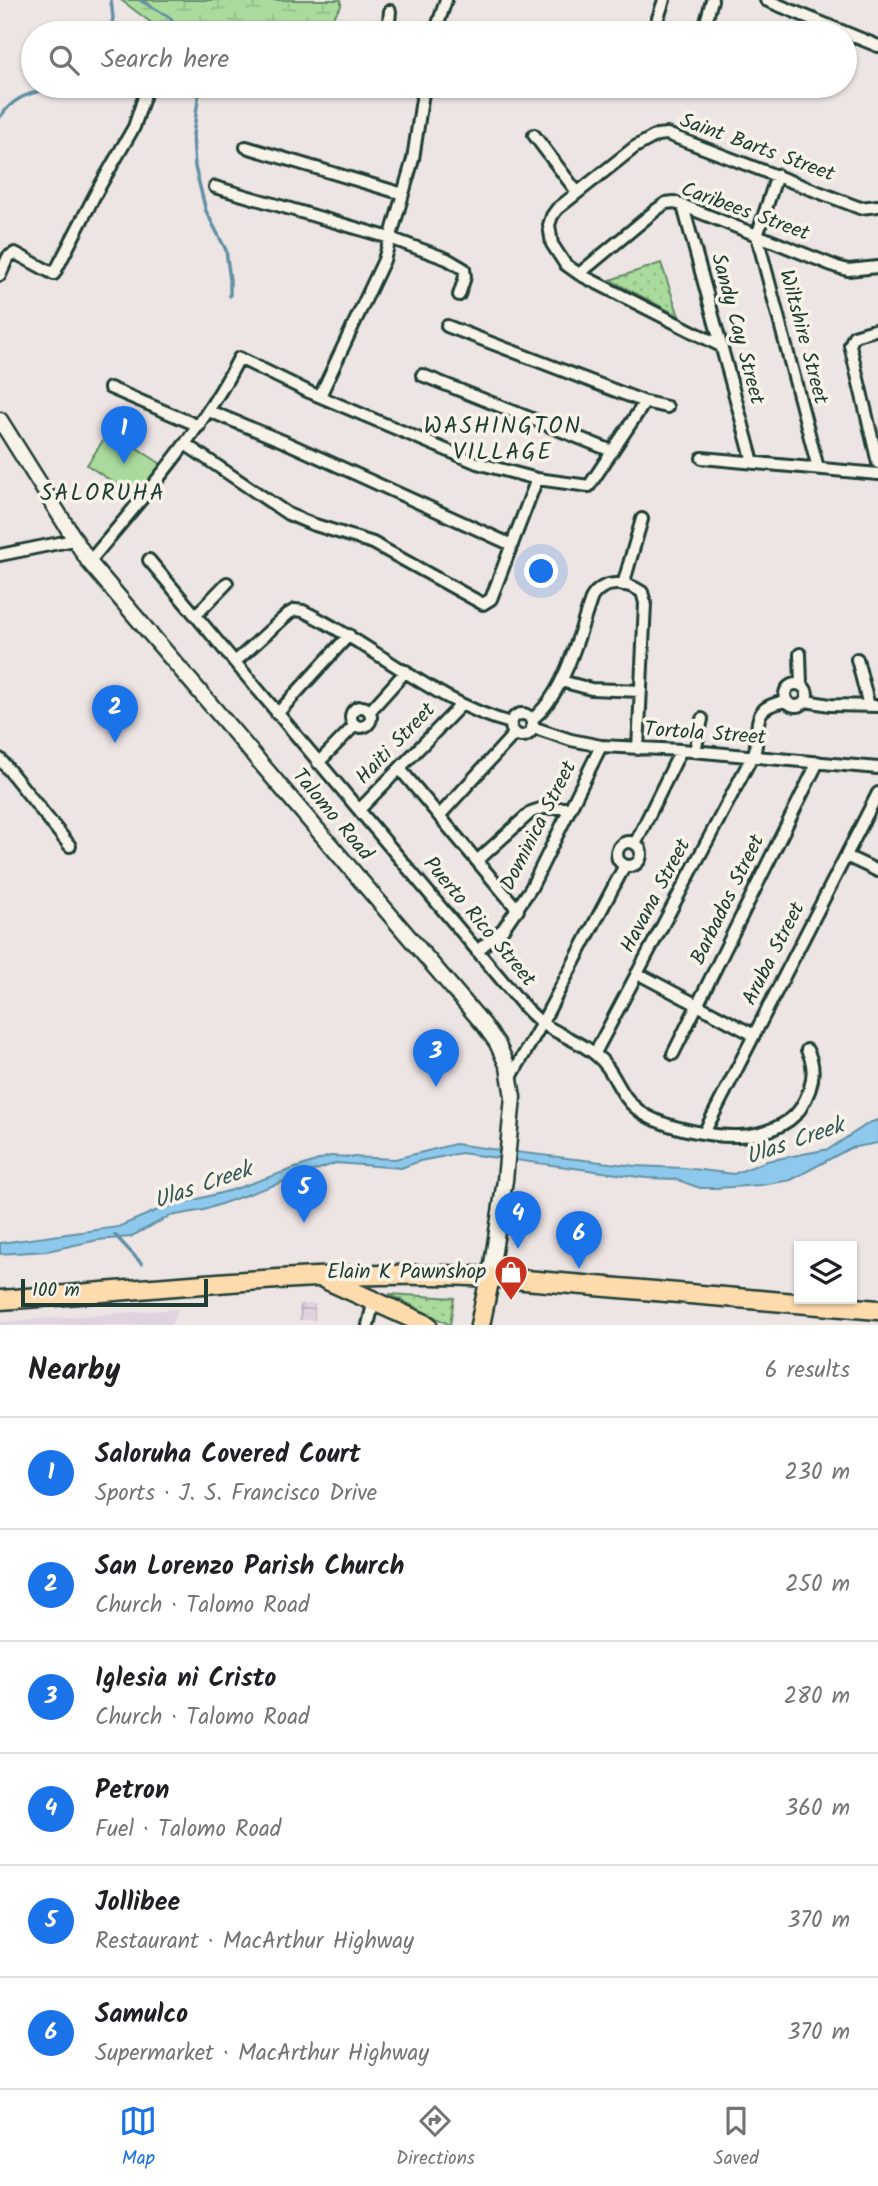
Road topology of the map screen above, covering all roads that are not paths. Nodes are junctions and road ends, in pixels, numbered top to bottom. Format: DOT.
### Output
graph roads {
  1 [pos="446,0"];
  2 [pos="664,0"];
  3 [pos="712,0"];
  4 [pos="766,0"];
  5 [pos="390,10"];
  6 [pos="389,21"];
  7 [pos="439,21"];
  8 [pos="657,21"];
  9 [pos="706,21"];
  10 [pos="817,21"];
  11 [pos="857,37"];
  12 [pos="878,46"];
  13 [pos="144,98"];
  14 [pos="422,98"];
  15 [pos="534,135"];
  16 [pos="246,147"];
  17 [pos="777,175"];
  18 [pos="215,187"];
  19 [pos="577,192"];
  20 [pos="402,194"];
  21 [pos="683,206"];
  22 [pos="878,206"];
  23 [pos="757,236"];
  24 [pos="390,238"];
  25 [pos="878,267"];
  26 [pos="579,274"];
  27 [pos="0,275"];
  28 [pos="459,295"];
  29 [pos="447,326"];
  30 [pos="878,329"];
  31 [pos="721,346"];
  32 [pos="422,375"];
  33 [pos="110,388"];
  34 [pos="320,396"];
  35 [pos="645,402"];
  36 [pos="667,407"];
  37 [pos="209,411"];
  38 [pos="0,420"];
  39 [pos="199,426"];
  40 [pos="185,444"];
  41 [pos="612,451"];
  42 [pos="702,458"];
  43 [pos="753,462"];
  44 [pos="878,463"];
  45 [pos="818,468"];
  46 [pos="878,474"];
  47 [pos="537,479"];
  48 [pos="642,519"];
  49 [pos="74,540"];
  50 [pos="512,545"];
  51 [pos="0,555"];
  52 [pos="149,560"];
  53 [pos="89,562"];
  54 [pos="227,583"];
  55 [pos="623,584"];
  56 [pos="196,615"];
  57 [pos="349,635"];
  58 [pos="800,654"];
  59 [pos="857,659"];
  60 [pos="235,662"];
  61 [pos="406,671"];
  62 [pos="561,681"];
  63 [pos="801,685"];
  64 [pos="641,691"];
  65 [pos="787,701"];
  66 [pos="806,701"];
  67 [pos="461,705"];
  68 [pos="874,706"];
  69 [pos="277,714"];
  70 [pos="702,719"];
  71 [pos="532,724"];
  72 [pos="513,728"];
  73 [pos="601,746"];
  74 [pos="638,749"];
  75 [pos="681,750"];
  76 [pos="695,751"];
  77 [pos="752,757"];
  78 [pos="0,759"];
  79 [pos="818,762"];
  80 [pos="318,763"];
  81 [pos="878,768"];
  82 [pos="400,769"];
  83 [pos="878,793"];
  84 [pos="569,808"];
  85 [pos="359,810"];
  86 [pos="439,816"];
  87 [pos="70,846"];
  88 [pos="846,856"];
  89 [pos="477,861"];
  90 [pos="878,871"];
  91 [pos="518,910"];
  92 [pos="477,951"];
  93 [pos="637,973"];
  94 [pos="697,1005"];
  95 [pos="542,1023"];
  96 [pos="754,1035"];
  97 [pos="807,1050"];
  98 [pos="595,1053"];
  99 [pos="673,1054"];
  100 [pos="510,1077"];
  101 [pos="704,1133"];
  102 [pos="319,1276"];
  103 [pos="489,1277"];
  104 [pos="0,1300"];
  105 [pos="374,1300"];
  106 [pos="878,1310"];
  107 [pos="368,1325"];
  108 [pos="427,1325"];
  109 [pos="480,1325"];
  1 -- 7 [label="street"];
  2 -- 8 [label="street"];
  3 -- 9 [label="street"];
  4 -- 10 [label="street"];
  5 -- 6 [label="street"];
  11 -- 12 [label="street"];
  13 -- 27 [label="street"];
  14 -- 20 [label="street"];
  15 -- 19 [label="street"];
  16 -- 20 [label="street"];
  17 -- 19 [label="street, Saint Barts Street"];
  17 -- 22 [label="street, Saint Barts Street"];
  17 -- 23 [label="street"];
  18 -- 24 [label="street"];
  19 -- 26 [label="street, Saint Barts Street"];
  20 -- 24 [label="street"];
  21 -- 23 [label="street, Caribees Street"];
  21 -- 26 [label="street, Caribees Street"];
  21 -- 31 [label="street, Sandy Cay Street"];
  23 -- 25 [label="street, Caribees Street"];
  23 -- 45 [label="street, Wiltshire Street"];
  24 -- 28 [label="street"];
  24 -- 34 [label="street"];
  26 -- 31 [label="street"];
  29 -- 35 [label="street"];
  30 -- 44 [label="street"];
  31 -- 43 [label="street, Sandy Cay Street"];
  32 -- 41 [label="street"];
  33 -- 39 [label="street"];
  34 -- 37 [label="street"];
  34 -- 47 [label="street"];
  35 -- 36 [label="street"];
  35 -- 41 [label="street"];
  37 -- 39 [label="street"];
  37 -- 50 [label="street"];
  38 -- 49 [label="street, Talomo Road"];
  39 -- 40 [label="street"];
  40 -- 50 [label="street"];
  40 -- 53 [label="street"];
  41 -- 47 [label="street"];
  42 -- 43 [label="street"];
  43 -- 45 [label="street"];
  45 -- 46 [label="street"];
  47 -- 50 [label="street"];
  48 -- 55 [label="street"];
  49 -- 51 [label="street"];
  49 -- 53 [label="street, Talomo Road"];
  52 -- 56 [label="street, Puerto Rico Street"];
  53 -- 100 [label="street, Talomo Road"];
  54 -- 56 [label="street"];
  55 -- 62 [label="street"];
  55 -- 64 [label="street"];
  56 -- 60 [label="street, Puerto Rico Street"];
  57 -- 60 [label="street"];
  57 -- 61 [label="street"];
  57 -- 69 [label="street"];
  58 -- 63 [label="street"];
  59 -- 68 [label="street"];
  60 -- 69 [label="street, Puerto Rico Street"];
  61 -- 67 [label="street"];
  61 -- 80 [label="street"];
  62 -- 64 [label="street"];
  62 -- 71 [label="street"];
  63 -- 65 [label="street"];
  63 -- 66 [label="street"];
  64 -- 74 [label="street"];
  65 -- 66 [label="street"];
  65 -- 77 [label="street, Havana Street"];
  66 -- 68 [label="street"];
  67 -- 72 [label="street"];
  67 -- 82 [label="street, Haiti Street"];
  69 -- 80 [label="street, Puerto Rico Street"];
  70 -- 76 [label="street"];
  71 -- 72 [label="street"];
  71 -- 72 [label="street"];
  71 -- 73 [label="street, Tortola Street"];
  72 -- 86 [label="street"];
  73 -- 74 [label="street, Tortola Street"];
  73 -- 84 [label="street, Dominica Street"];
  74 -- 75 [label="street, Tortola Street"];
  75 -- 76 [label="street, Tortola Street"];
  75 -- 95 [label="street"];
  76 -- 77 [label="street, Tortola Street"];
  77 -- 79 [label="street, Tortola Street"];
  77 -- 93 [label="street, Havana Street"];
  78 -- 87 [label="street"];
  79 -- 81 [label="street, Tortola Street"];
  79 -- 94 [label="street, Barbados Street"];
  80 -- 85 [label="street, Puerto Rico Street"];
  82 -- 85 [label="street, Haiti Street"];
  82 -- 86 [label="street"];
  83 -- 88 [label="street, Aruba Street"];
  84 -- 89 [label="street"];
  84 -- 91 [label="street, Dominica Street"];
  85 -- 92 [label="street, Puerto Rico Street"];
  86 -- 89 [label="street"];
  88 -- 90 [label="street"];
  88 -- 96 [label="street, Aruba Street"];
  89 -- 91 [label="street"];
  91 -- 92 [label="street, Dominica Street"];
  92 -- 95 [label="street, Puerto Rico Street"];
  93 -- 94 [label="street"];
  93 -- 98 [label="street, Havana Street"];
  94 -- 96 [label="street"];
  94 -- 99 [label="street, Barbados Street"];
  95 -- 98 [label="street, Puerto Rico Street"];
  95 -- 100 [label="street"];
  96 -- 101 [label="street, Aruba Street"];
  97 -- 101 [label="street, Puerto Rico Street"];
  98 -- 101 [label="street, Puerto Rico Street"];
  100 -- 103 [label="street, Talomo Road"];
  102 -- 103 [label="highway"];
  102 -- 104 [label="highway"];
  102 -- 105 [label="highway"];
  103 -- 106 [label="highway"];
  103 -- 109 [label="highway"];
  105 -- 107 [label="street"];
  105 -- 108 [label="highway"];
}
